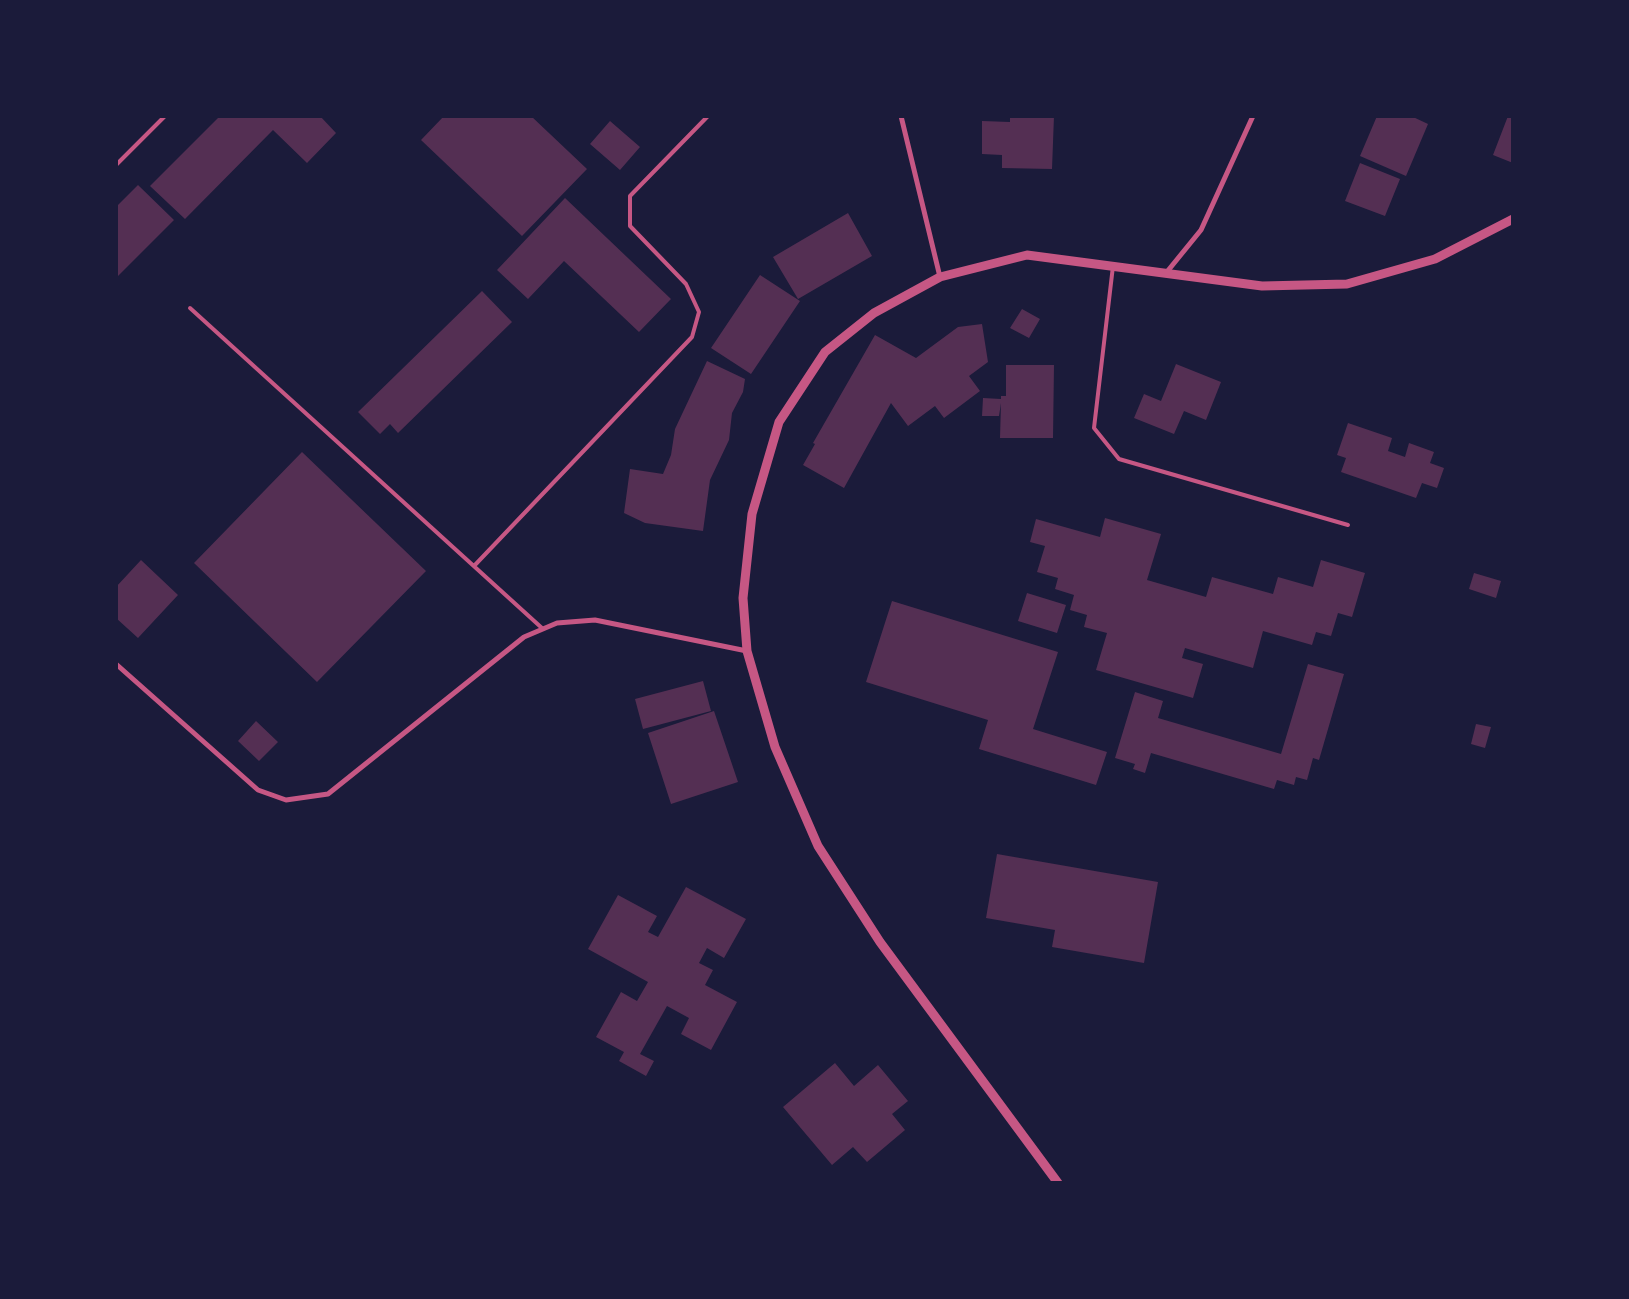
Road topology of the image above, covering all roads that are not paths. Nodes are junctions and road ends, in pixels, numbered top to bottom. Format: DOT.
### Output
graph roads {
  1 [pos="166,116"];
  2 [pos="708,116"];
  3 [pos="901,116"];
  4 [pos="1253,116"];
  5 [pos="116,165"];
  6 [pos="1513,219"];
  7 [pos="1113,266"];
  8 [pos="1166,273"];
  9 [pos="940,277"];
  10 [pos="190,308"];
  11 [pos="1348,525"];
  12 [pos="474,566"];
  13 [pos="543,629"];
  14 [pos="747,651"];
  15 [pos="116,664"];
  16 [pos="1058,1183"];
  1 -- 5 [label="lane"];
  2 -- 12 [label="lane"];
  3 -- 9 [label="street"];
  4 -- 8 [label="street"];
  6 -- 8 [label="street"];
  7 -- 8 [label="street"];
  7 -- 9 [label="street"];
  7 -- 11 [label="lane"];
  9 -- 14 [label="street"];
  10 -- 12 [label="lane"];
  12 -- 13 [label="lane"];
  13 -- 14 [label="street"];
  13 -- 15 [label="street"];
  14 -- 16 [label="street"];
}
